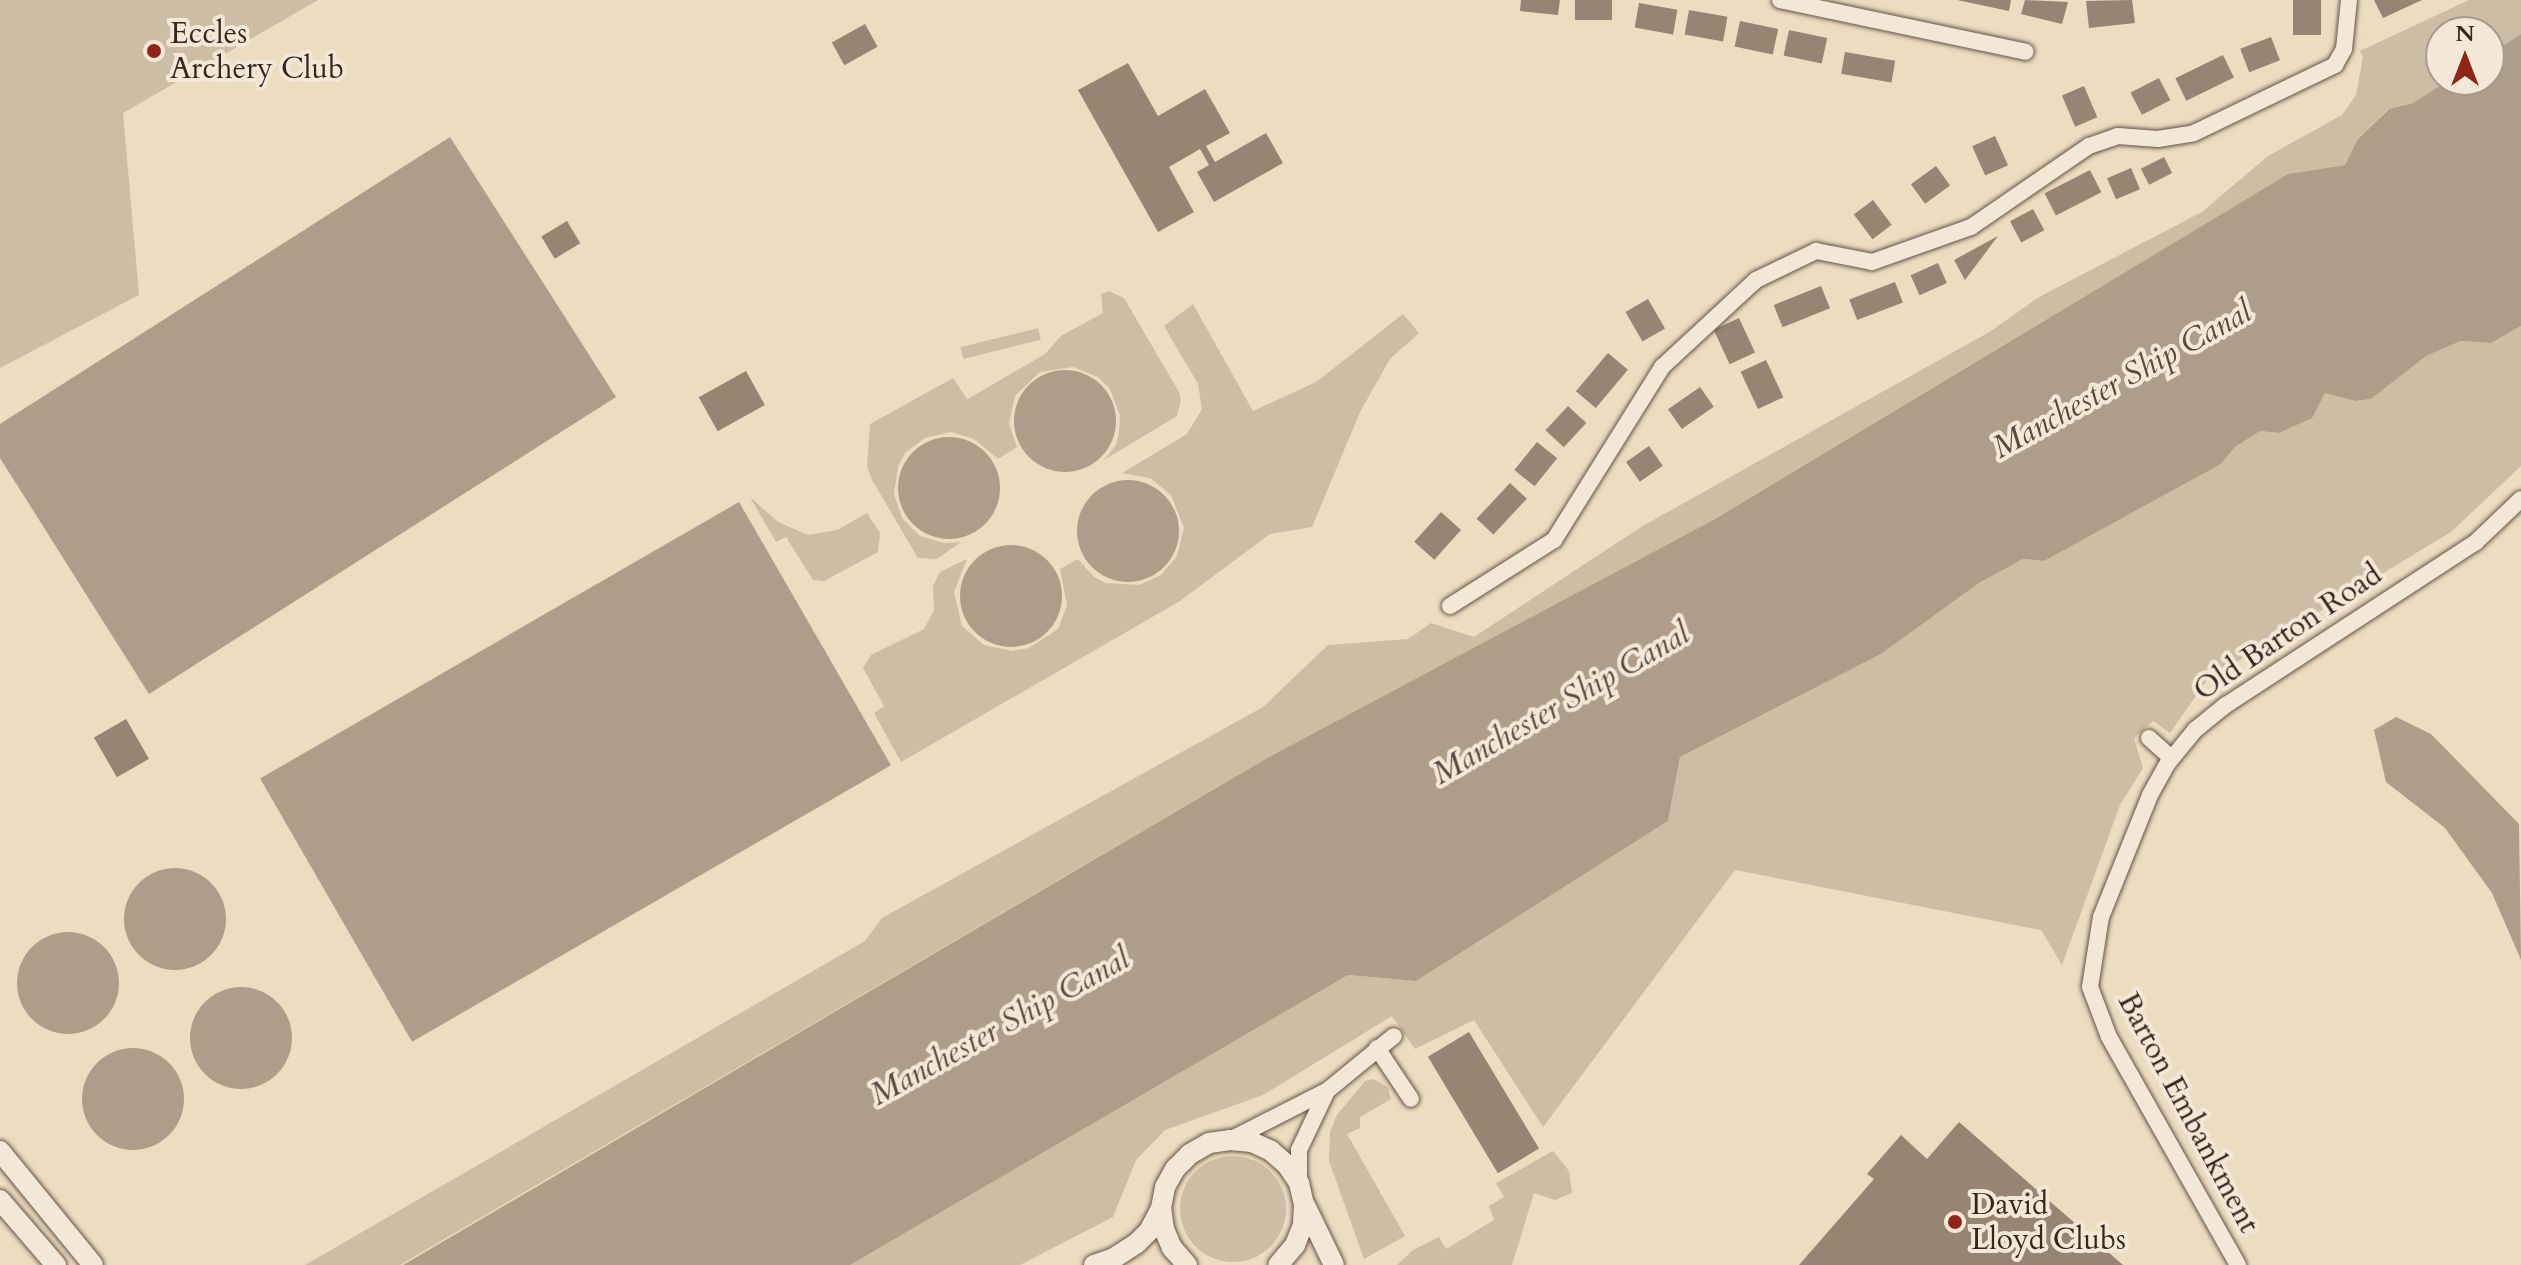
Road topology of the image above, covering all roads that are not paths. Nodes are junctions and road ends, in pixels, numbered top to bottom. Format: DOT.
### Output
graph roads {
  1 [pos="1780,0"];
  2 [pos="2349,0"];
  3 [pos="2026,52"];
  4 [pos="2521,499"];
  5 [pos="1450,606"];
  6 [pos="2149,738"];
  7 [pos="2171,758"];
  8 [pos="2090,987"];
  9 [pos="1394,1036"];
  10 [pos="1377,1048"];
  11 [pos="1328,1090"];
  12 [pos="1411,1099"];
  13 [pos="1230,1140"];
  14 [pos="0,1151"];
  15 [pos="1299,1183"];
  16 [pos="0,1200"];
  17 [pos="1304,1204"];
  18 [pos="1161,1208"];
  19 [pos="56,1265"];
  20 [pos="93,1265"];
  21 [pos="1094,1265"];
  22 [pos="1187,1265"];
  23 [pos="1278,1265"];
  24 [pos="1334,1265"];
  25 [pos="2238,1265"];
  1 -- 3 [label="street"];
  2 -- 5 [label="street"];
  4 -- 7 [label="street, Old Barton Road"];
  6 -- 7 [label="street"];
  7 -- 8 [label="street, Old Barton Road"];
  8 -- 25 [label="street, Barton Embankment"];
  9 -- 10 [label="street"];
  10 -- 11 [label="street"];
  10 -- 12 [label="street"];
  11 -- 13 [label="street"];
  11 -- 15 [label="street"];
  13 -- 15 [label="street"];
  13 -- 18 [label="street"];
  14 -- 20 [label="street"];
  15 -- 17 [label="street"];
  16 -- 19 [label="street"];
  17 -- 23 [label="street"];
  17 -- 24 [label="street"];
  18 -- 21 [label="street"];
  18 -- 22 [label="street"];
}
